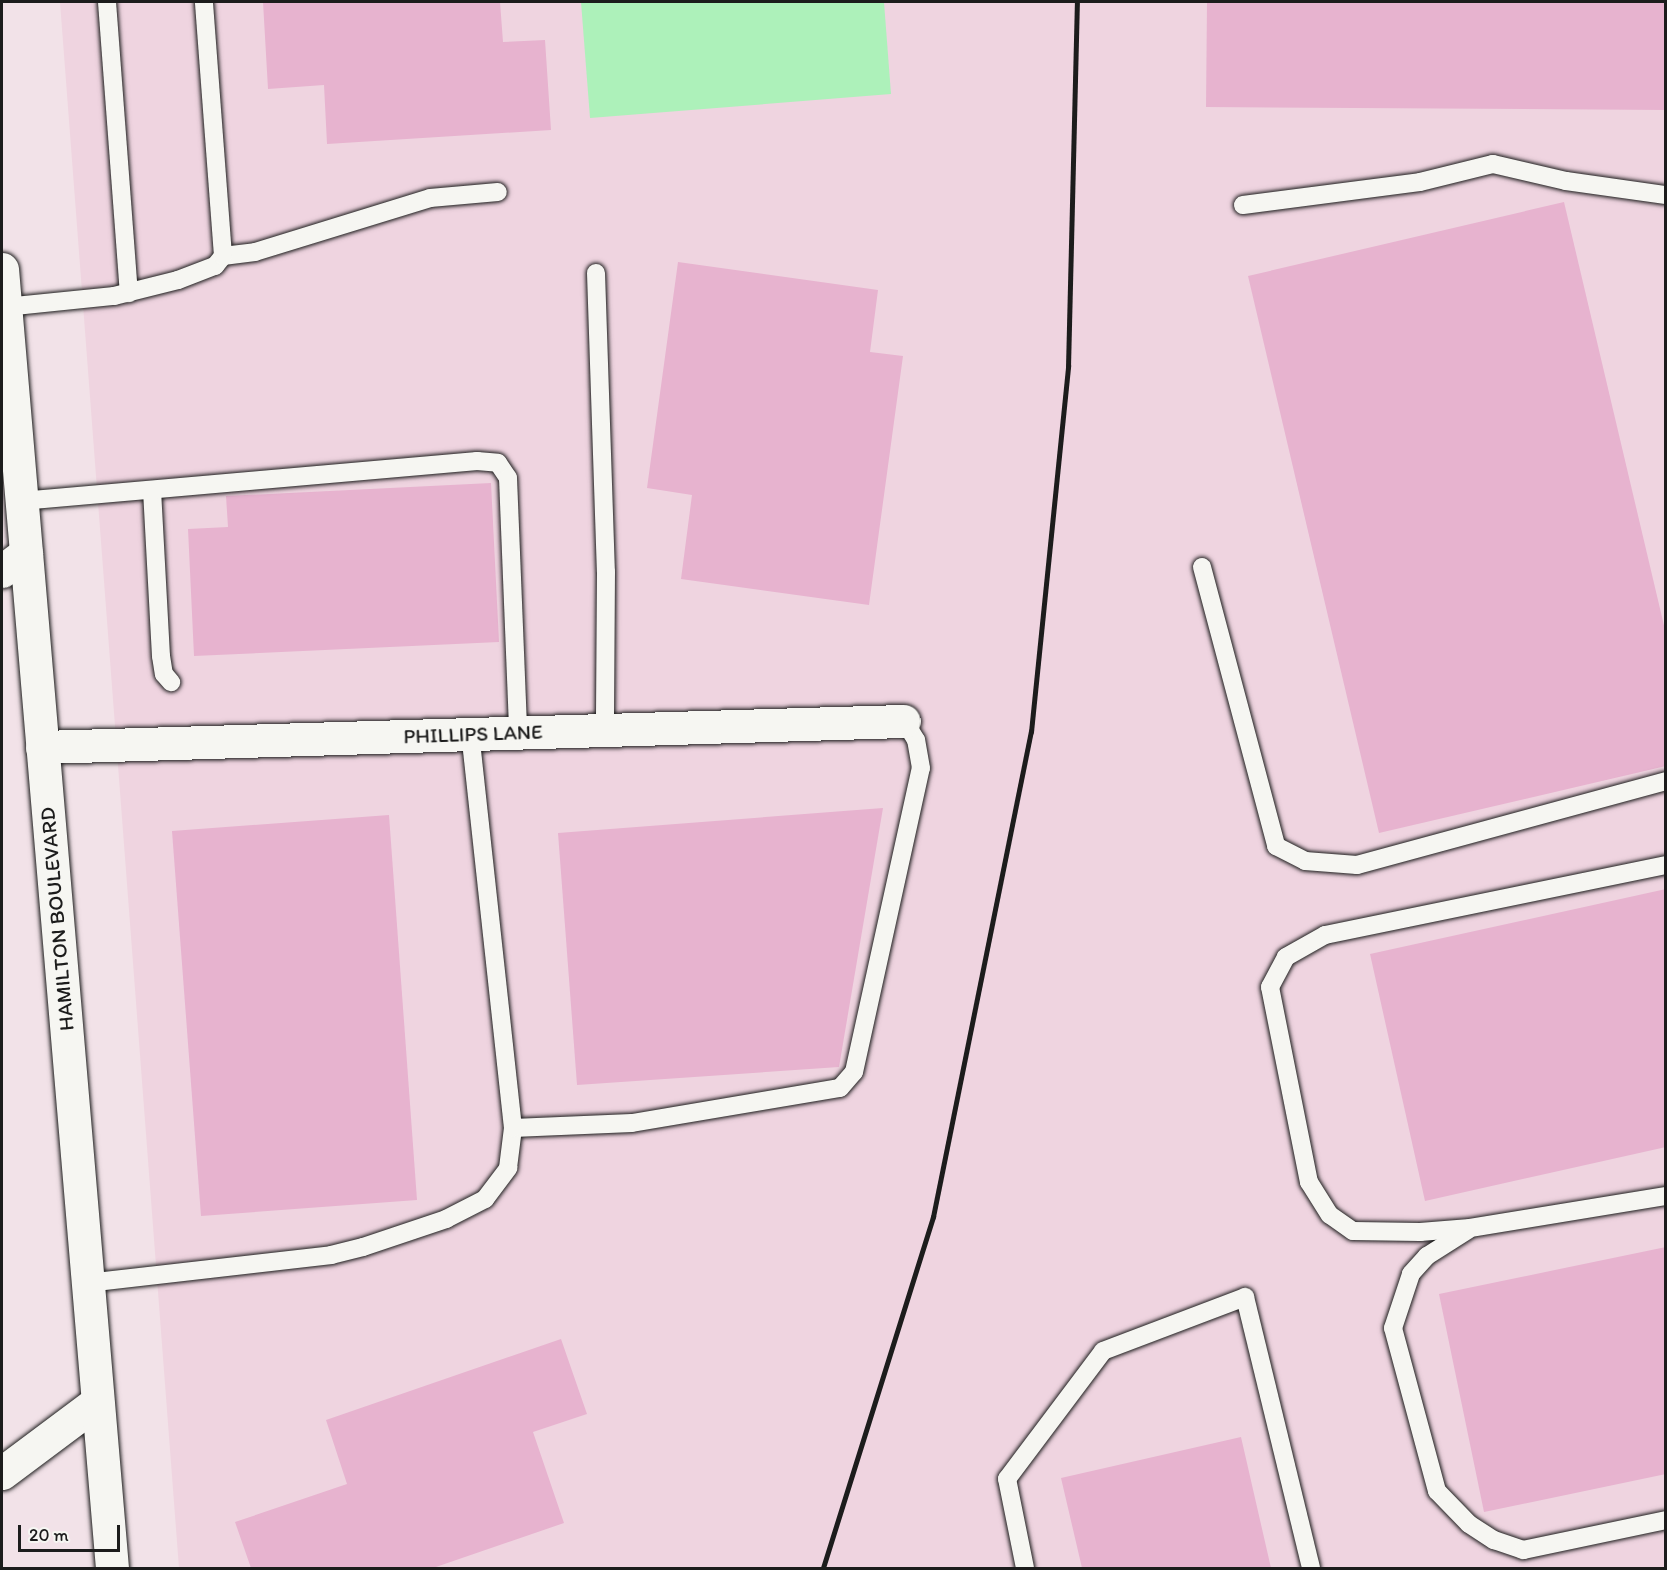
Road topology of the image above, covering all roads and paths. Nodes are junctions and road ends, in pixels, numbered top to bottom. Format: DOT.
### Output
graph roads {
  1 [pos="107,2"];
  2 [pos="204,2"];
  3 [pos="498,192"];
  4 [pos="1665,195"];
  5 [pos="1243,205"];
  6 [pos="219,261"];
  7 [pos="2,269"];
  8 [pos="596,273"];
  9 [pos="129,292"];
  10 [pos="5,307"];
  11 [pos="152,490"];
  12 [pos="21,501"];
  13 [pos="14,562"];
  14 [pos="1202,567"];
  15 [pos="171,682"];
  16 [pos="904,721"];
  17 [pos="605,730"];
  18 [pos="518,732"];
  19 [pos="470,734"];
  20 [pos="42,747"];
  21 [pos="1665,781"];
  22 [pos="1665,865"];
  23 [pos="513,1128"];
  24 [pos="1665,1196"];
  25 [pos="1470,1228"];
  26 [pos="87,1283"];
  27 [pos="98,1402"];
  28 [pos="2,1473"];
  29 [pos="1665,1520"];
  30 [pos="112,1569"];
  31 [pos="1024,1569"];
  32 [pos="1311,1569"];
  1 -- 9 [label="lane"];
  2 -- 6 [label="lane"];
  3 -- 6 [label="lane"];
  4 -- 5 [label="lane"];
  6 -- 9 [label="lane"];
  7 -- 10 [label="street, HAMILTON BOULEVARD"];
  8 -- 17 [label="lane"];
  9 -- 10 [label="lane"];
  10 -- 12 [label="street, HAMILTON BOULEVARD"];
  11 -- 12 [label="lane"];
  11 -- 15 [label="lane"];
  11 -- 18 [label="lane"];
  12 -- 13 [label="street, HAMILTON BOULEVARD"];
  13 -- 20 [label="street, HAMILTON BOULEVARD"];
  14 -- 21 [label="lane"];
  16 -- 17 [label="street, PHILLIPS LANE"];
  16 -- 23 [label="lane"];
  17 -- 18 [label="street, PHILLIPS LANE"];
  18 -- 19 [label="street, PHILLIPS LANE"];
  19 -- 20 [label="street, PHILLIPS LANE"];
  19 -- 23 [label="lane"];
  20 -- 26 [label="street, HAMILTON BOULEVARD"];
  22 -- 25 [label="lane"];
  23 -- 26 [label="lane"];
  24 -- 25 [label="lane"];
  25 -- 29 [label="lane"];
  26 -- 27 [label="street, HAMILTON BOULEVARD"];
  27 -- 28 [label="street"];
  27 -- 30 [label="street, HAMILTON BOULEVARD"];
  31 -- 32 [label="lane"];
}
